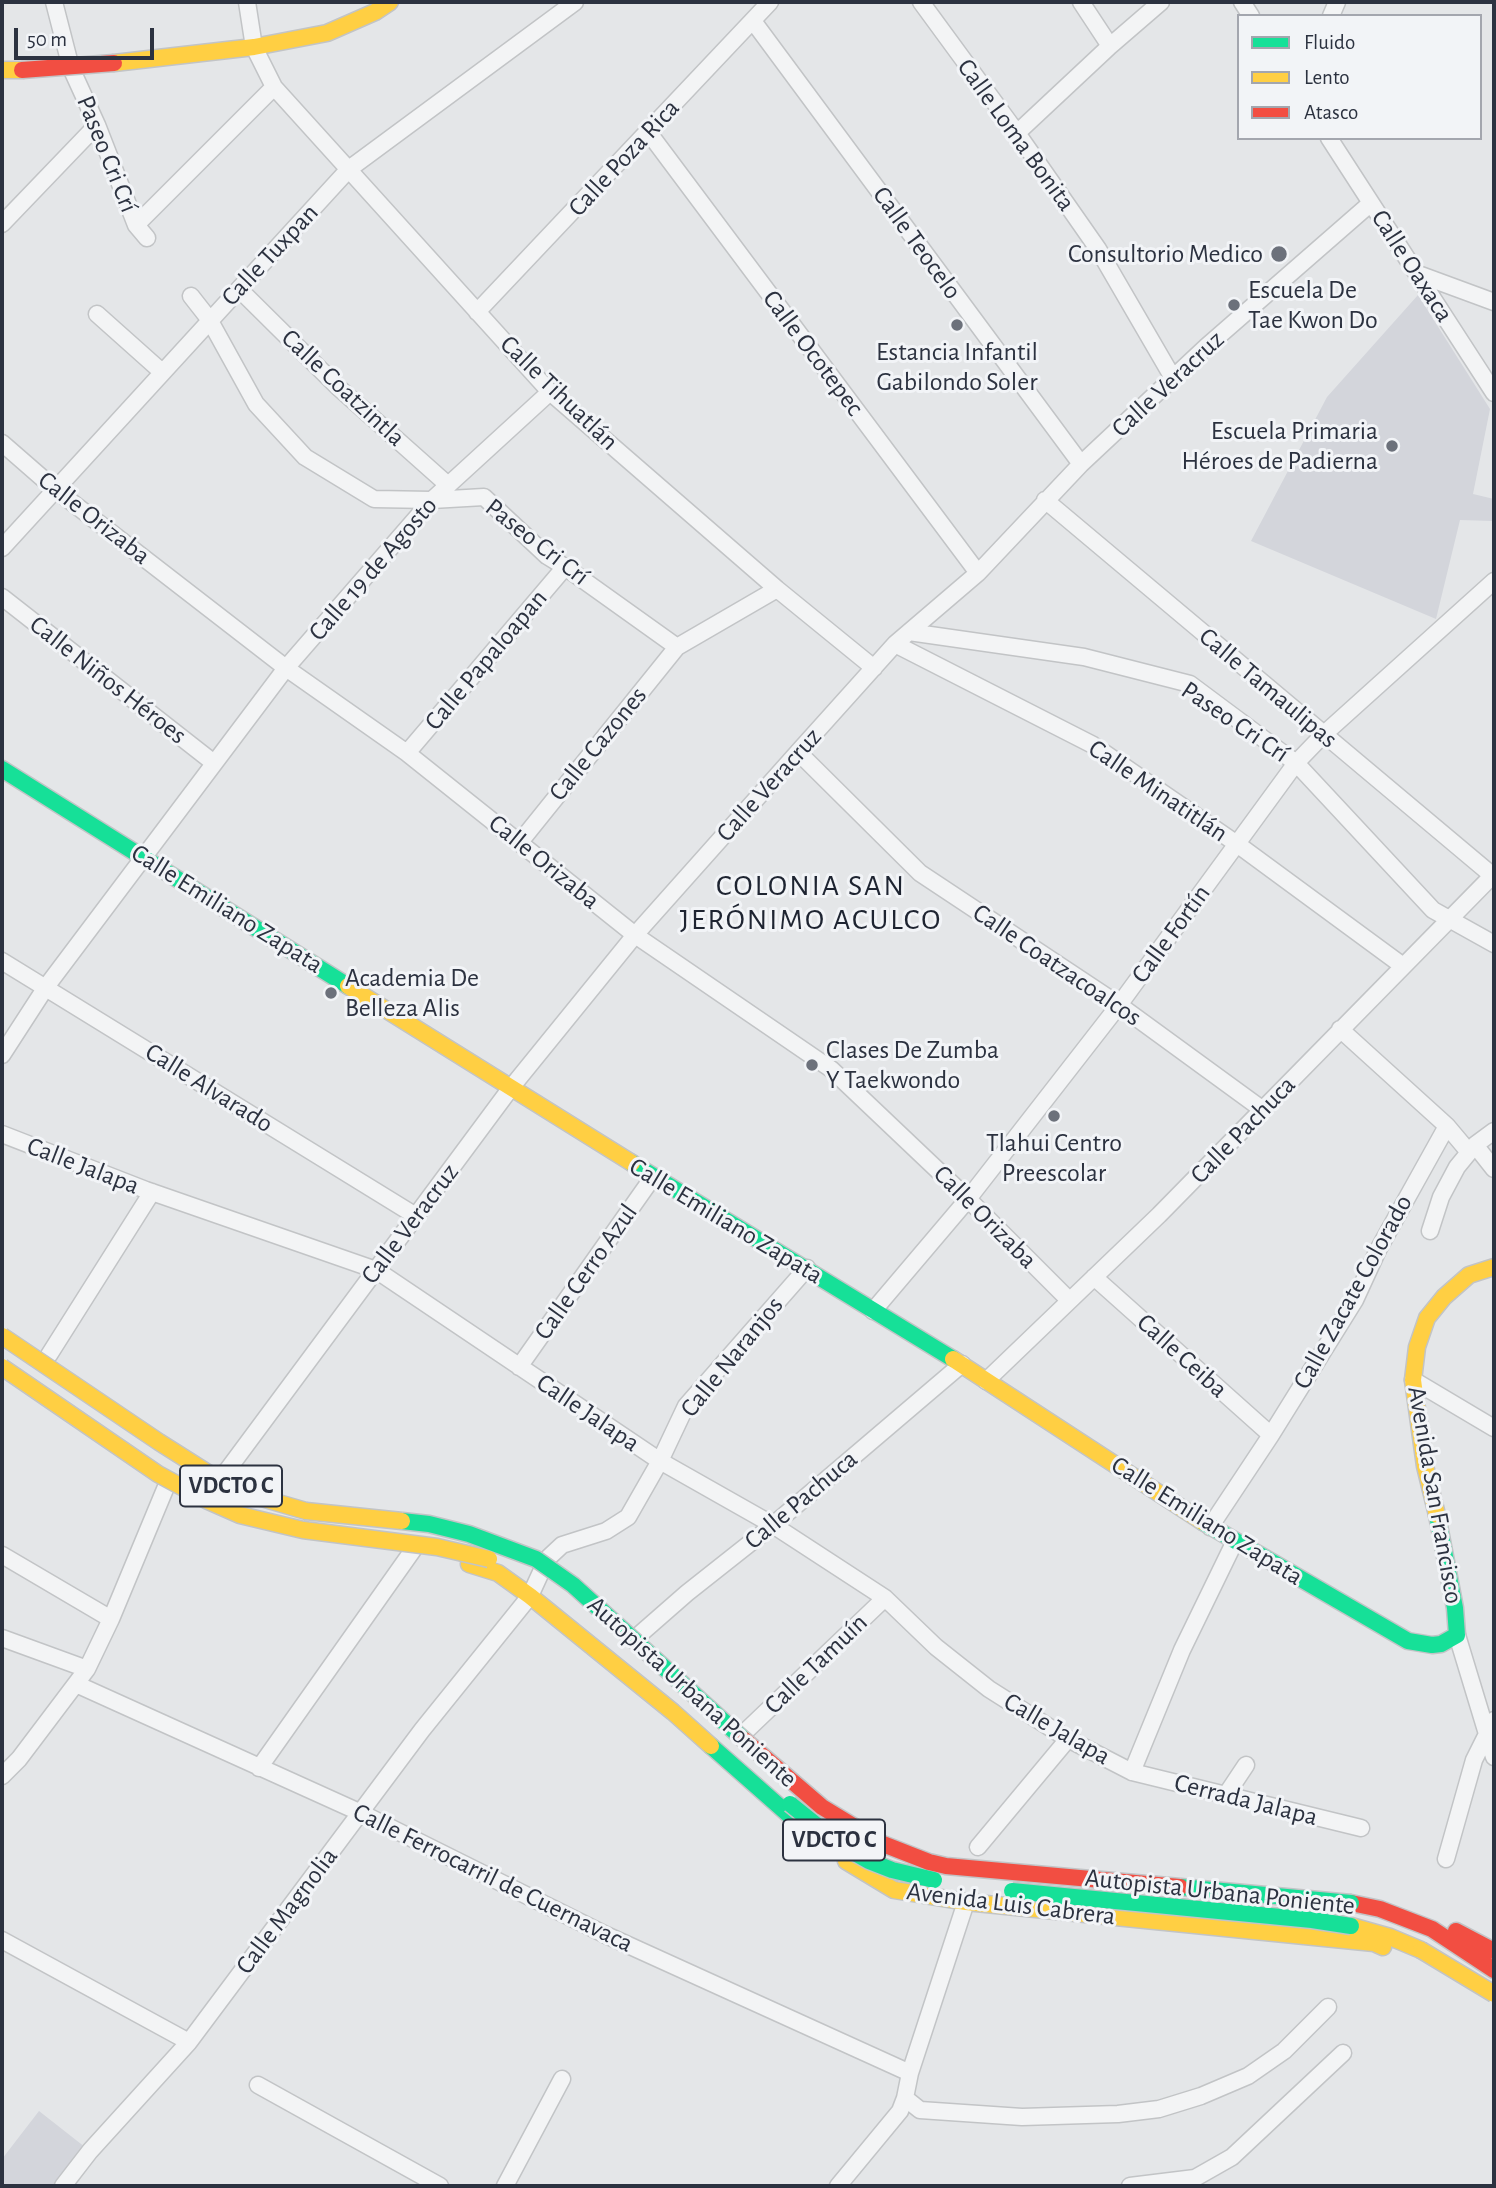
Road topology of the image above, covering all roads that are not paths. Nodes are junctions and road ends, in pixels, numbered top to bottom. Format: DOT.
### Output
graph roads {
  1 [pos="54,2"];
  2 [pos="247,2"];
  3 [pos="390,2"];
  4 [pos="575,2"];
  5 [pos="770,2"];
  6 [pos="921,2"];
  7 [pos="1081,2"];
  8 [pos="1161,2"];
  9 [pos="753,21"];
  10 [pos="1110,46"];
  11 [pos="254,47"];
  12 [pos="2,70"];
  13 [pos="274,87"];
  14 [pos="97,125"];
  15 [pos="649,133"];
  16 [pos="1017,133"];
  17 [pos="1330,140"];
  18 [pos="349,169"];
  19 [pos="1371,203"];
  20 [pos="2,224"];
  21 [pos="136,225"];
  22 [pos="147,239"];
  23 [pos="1418,274"];
  24 [pos="240,289"];
  25 [pos="191,296"];
  26 [pos="1494,302"];
  27 [pos="477,312"];
  28 [pos="97,314"];
  29 [pos="209,319"];
  30 [pos="162,372"];
  31 [pos="1173,378"];
  32 [pos="551,392"];
  33 [pos="1494,393"];
  34 [pos="2,443"];
  35 [pos="1082,464"];
  36 [pos="448,485"];
  37 [pos="56,490"];
  38 [pos="432,500"];
  39 [pos="1045,500"];
  40 [pos="2,548"];
  41 [pos="565,567"];
  42 [pos="978,573"];
  43 [pos="1494,581"];
  44 [pos="777,589"];
  45 [pos="2,597"];
  46 [pos="909,632"];
  47 [pos="895,644"];
  48 [pos="677,647"];
  49 [pos="286,668"];
  50 [pos="874,668"];
  51 [pos="1323,735"];
  52 [pos="797,752"];
  53 [pos="407,753"];
  54 [pos="214,763"];
  55 [pos="1296,764"];
  56 [pos="2,769"];
  57 [pos="520,842"];
  58 [pos="1237,844"];
  59 [pos="144,856"];
  60 [pos="1493,875"];
  61 [pos="1448,919"];
  62 [pos="635,935"];
  63 [pos="1494,944"];
  64 [pos="2,961"];
  65 [pos="1403,966"];
  66 [pos="46,987"];
  67 [pos="1119,1005"];
  68 [pos="1340,1029"];
  69 [pos="2,1055"];
  70 [pos="510,1089"];
  71 [pos="1264,1110"];
  72 [pos="1447,1126"];
  73 [pos="1494,1131"];
  74 [pos="2,1134"];
  75 [pos="1471,1148"];
  76 [pos="1494,1169"];
  77 [pos="653,1177"];
  78 [pos="152,1192"];
  79 [pos="968,1199"];
  80 [pos="416,1216"];
  81 [pos="1430,1231"];
  82 [pos="1494,1267"];
  83 [pos="807,1268"];
  84 [pos="376,1270"];
  85 [pos="1094,1277"];
  86 [pos="1069,1300"];
  87 [pos="873,1311"];
  88 [pos="2,1324"];
  89 [pos="2,1336"];
  90 [pos="49,1355"];
  91 [pos="962,1364"];
  92 [pos="2,1367"];
  93 [pos="519,1367"];
  94 [pos="1413,1380"];
  95 [pos="986,1381"];
  96 [pos="1494,1428"];
  97 [pos="1271,1435"];
  98 [pos="660,1461"];
  99 [pos="223,1476"];
  100 [pos="168,1482"];
  101 [pos="326,1505"];
  102 [pos="773,1525"];
  103 [pos="1210,1527"];
  104 [pos="324,1538"];
  105 [pos="1235,1541"];
  106 [pos="358,1542"];
  107 [pos="413,1550"];
  108 [pos="2,1555"];
  109 [pos="547,1559"];
  110 [pos="552,1592"];
  111 [pos="530,1596"];
  112 [pos="885,1598"];
  113 [pos="111,1619"];
  114 [pos="590,1622"];
  115 [pos="639,1635"];
  116 [pos="1457,1635"];
  117 [pos="2,1638"];
  118 [pos="87,1669"];
  119 [pos="76,1684"];
  120 [pos="1490,1726"];
  121 [pos="748,1730"];
  122 [pos="1069,1739"];
  123 [pos="1494,1757"];
  124 [pos="1246,1765"];
  125 [pos="259,1768"];
  126 [pos="1132,1772"];
  127 [pos="798,1775"];
  128 [pos="2,1776"];
  129 [pos="1226,1795"];
  130 [pos="772,1799"];
  131 [pos="359,1812"];
  132 [pos="1361,1828"];
  133 [pos="978,1847"];
  134 [pos="1446,1859"];
  135 [pos="956,1884"];
  136 [pos="981,1888"];
  137 [pos="966,1902"];
  138 [pos="2,1941"];
  139 [pos="1494,1951"];
  140 [pos="1494,1970"];
  141 [pos="1486,1996"];
  142 [pos="1328,2007"];
  143 [pos="1494,2007"];
  144 [pos="190,2042"];
  145 [pos="1343,2053"];
  146 [pos="910,2073"];
  147 [pos="562,2079"];
  148 [pos="258,2085"];
  149 [pos="905,2098"];
  150 [pos="63,2186"];
  151 [pos="440,2186"];
  152 [pos="505,2186"];
  153 [pos="838,2186"];
  154 [pos="1130,2186"];
  1 -- 14 [label="street, Paseo Cri Crí"];
  2 -- 11 [label="street, Calle Tihuatlán"];
  3 -- 11 [label="main road"];
  4 -- 18 [label="street, Calle Tuxpan"];
  5 -- 9 [label="street, Calle Poza Rica"];
  6 -- 16 [label="street, Calle Loma Bonita"];
  7 -- 10 [label="street"];
  8 -- 10 [label="street"];
  9 -- 15 [label="street, Calle Poza Rica"];
  9 -- 35 [label="street, Calle Teocelo"];
  10 -- 16 [label="street"];
  11 -- 12 [label="main road, bridge"];
  11 -- 13 [label="street, Calle Tihuatlán"];
  13 -- 18 [label="street, Calle Tihuatlán"];
  13 -- 21 [label="street"];
  14 -- 20 [label="street"];
  14 -- 21 [label="street, Paseo Cri Crí"];
  15 -- 27 [label="street, Calle Poza Rica"];
  15 -- 42 [label="street, Calle Ocotepec"];
  16 -- 31 [label="street, Calle Loma Bonita"];
  17 -- 19 [label="street, Calle Oaxaca"];
  18 -- 24 [label="street, Calle Tuxpan"];
  18 -- 27 [label="street, Calle Tihuatlán"];
  19 -- 23 [label="street, Calle Oaxaca"];
  19 -- 31 [label="street, Calle Veracruz"];
  21 -- 22 [label="street, Paseo Cri Crí"];
  23 -- 26 [label="street"];
  23 -- 33 [label="street, Calle Oaxaca"];
  24 -- 29 [label="street, Calle Tuxpan"];
  24 -- 36 [label="street, Calle Coatzintla"];
  25 -- 29 [label="street, Paseo Cri Crí"];
  27 -- 32 [label="street, Calle Tihuatlán"];
  28 -- 30 [label="street"];
  29 -- 30 [label="street, Calle Tuxpan"];
  29 -- 38 [label="street, Paseo Cri Crí"];
  30 -- 37 [label="street, Calle Tuxpan"];
  31 -- 35 [label="street, Calle Veracruz"];
  32 -- 36 [label="street, Calle 19 de Agosto"];
  32 -- 44 [label="street, Calle Tihuatlán"];
  34 -- 37 [label="street, Calle Orizaba"];
  35 -- 39 [label="street, Calle Veracruz"];
  36 -- 38 [label="street, Calle 19 de Agosto"];
  37 -- 40 [label="street, Calle Tuxpan"];
  37 -- 49 [label="street, Calle Orizaba"];
  38 -- 41 [label="street, Paseo Cri Crí"];
  38 -- 49 [label="street, Calle 19 de Agosto"];
  39 -- 42 [label="street, Calle Veracruz"];
  39 -- 51 [label="street, Calle Tamaulipas"];
  41 -- 48 [label="street, Paseo Cri Crí"];
  41 -- 53 [label="street, Calle Papaloapan"];
  42 -- 46 [label="street, Calle Veracruz"];
  43 -- 51 [label="street, Calle Fortín"];
  44 -- 48 [label="street"];
  44 -- 50 [label="street, Calle Tihuatlán"];
  45 -- 54 [label="street, Calle Niños Héroes"];
  46 -- 47 [label="street, Calle Veracruz"];
  46 -- 55 [label="street, Paseo Cri Crí"];
  47 -- 50 [label="street, Calle Veracruz"];
  47 -- 58 [label="street, Calle Minatitlán"];
  48 -- 57 [label="street, Calle Cazones"];
  49 -- 53 [label="street, Calle Orizaba"];
  49 -- 54 [label="street, Calle 19 de Agosto"];
  50 -- 52 [label="street, Calle Veracruz"];
  51 -- 55 [label="street, Calle Fortín"];
  51 -- 60 [label="street, Calle Tamaulipas"];
  52 -- 62 [label="street, Calle Veracruz"];
  52 -- 67 [label="street, Calle Coatzacoalcos"];
  53 -- 57 [label="street, Calle Orizaba"];
  54 -- 59 [label="street, Calle 19 de Agosto"];
  55 -- 58 [label="street, Calle Fortín"];
  55 -- 61 [label="street, Paseo Cri Crí"];
  56 -- 59 [label="main road, Calle Emiliano Zapata"];
  57 -- 62 [label="street, Calle Orizaba"];
  58 -- 65 [label="street, Calle Minatitlán"];
  58 -- 67 [label="street, Calle Fortín"];
  59 -- 66 [label="street"];
  59 -- 70 [label="main road, Calle Emiliano Zapata"];
  60 -- 61 [label="street, Calle Pachuca"];
  61 -- 63 [label="street, Paseo Cri Crí"];
  61 -- 65 [label="street, Calle Pachuca"];
  62 -- 70 [label="street, Calle Veracruz"];
  62 -- 79 [label="street, Calle Orizaba"];
  64 -- 66 [label="street, Calle Alvarado"];
  65 -- 68 [label="street, Calle Pachuca"];
  66 -- 69 [label="street"];
  66 -- 80 [label="street, Calle Alvarado"];
  67 -- 71 [label="street, Calle Coatzacoalcos"];
  67 -- 79 [label="street, Calle Fortín"];
  68 -- 71 [label="street, Calle Pachuca"];
  68 -- 72 [label="street"];
  70 -- 77 [label="main road, Calle Emiliano Zapata"];
  70 -- 80 [label="street, Calle Veracruz"];
  71 -- 85 [label="street, Calle Pachuca"];
  72 -- 75 [label="street"];
  72 -- 97 [label="street, Calle Zacate Colorado"];
  73 -- 75 [label="street"];
  74 -- 78 [label="street, Calle Jalapa"];
  75 -- 76 [label="street"];
  75 -- 81 [label="street"];
  77 -- 83 [label="main road, Calle Emiliano Zapata"];
  77 -- 93 [label="street, Calle Cerro Azul"];
  78 -- 84 [label="street, Calle Jalapa"];
  78 -- 90 [label="street"];
  79 -- 86 [label="street, Calle Orizaba"];
  79 -- 87 [label="street, Calle Fortín"];
  80 -- 84 [label="street, Calle Veracruz"];
  82 -- 94 [label="main road, Avenida San Francisco"];
  83 -- 87 [label="main road, Calle Emiliano Zapata"];
  83 -- 98 [label="street, Calle Naranjos"];
  84 -- 93 [label="street, Calle Jalapa"];
  84 -- 99 [label="street, Calle Veracruz"];
  85 -- 86 [label="street, Calle Pachuca"];
  85 -- 97 [label="street, Calle Ceiba"];
  86 -- 95 [label="street, Calle Pachuca"];
  87 -- 91 [label="main road, Calle Emiliano Zapata"];
  88 -- 90 [label="main road, Avenida Luis Cabrera"];
  89 -- 140 [label="main road, Autopista Urbana Poniente / VDCTO C, bridge"];
  90 -- 99 [label="main road, Avenida Luis Cabrera"];
  91 -- 95 [label="main road, Calle Emiliano Zapata"];
  91 -- 102 [label="street, Calle Pachuca"];
  92 -- 100 [label="main road, Avenida Luis Cabrera"];
  92 -- 110 [label="main road, Autopista Urbana Poniente / VDCTO C, bridge"];
  93 -- 98 [label="street, Calle Jalapa"];
  94 -- 96 [label="street"];
  94 -- 116 [label="main road, Avenida San Francisco"];
  95 -- 103 [label="main road, Calle Emiliano Zapata"];
  97 -- 103 [label="street, Calle Zacate Colorado"];
  98 -- 102 [label="street, Calle Jalapa"];
  98 -- 109 [label="street, Calle Naranjos"];
  99 -- 101 [label="main road, Avenida Luis Cabrera"];
  100 -- 104 [label="main road, Avenida Luis Cabrera"];
  100 -- 113 [label="street"];
  101 -- 104 [label="main road"];
  101 -- 109 [label="main road, Avenida Luis Cabrera"];
  102 -- 112 [label="street, Calle Jalapa"];
  102 -- 115 [label="street, Calle Pachuca"];
  103 -- 105 [label="main road, Calle Emiliano Zapata"];
  104 -- 106 [label="main road, Avenida Luis Cabrera"];
  105 -- 116 [label="main road, Calle Emiliano Zapata"];
  105 -- 126 [label="street"];
  106 -- 107 [label="main road, Avenida Luis Cabrera"];
  106 -- 109 [label="main road"];
  107 -- 111 [label="main road, Avenida Luis Cabrera"];
  107 -- 125 [label="street"];
  108 -- 113 [label="street"];
  109 -- 111 [label="street, Calle Magnolia"];
  109 -- 115 [label="main road, Avenida Luis Cabrera"];
  111 -- 130 [label="main road, Avenida Luis Cabrera"];
  111 -- 131 [label="street, Calle Magnolia"];
  112 -- 121 [label="street, Calle Tamuín"];
  112 -- 122 [label="street, Calle Jalapa"];
  113 -- 118 [label="street"];
  114 -- 135 [label="main road, Autopista Urbana Poniente / VDCTO C, bridge"];
  115 -- 121 [label="main road, Avenida Luis Cabrera"];
  116 -- 120 [label="street"];
  117 -- 118 [label="street"];
  118 -- 119 [label="street"];
  119 -- 125 [label="street, Calle Ferrocarril de Cuernavaca"];
  119 -- 128 [label="street"];
  120 -- 123 [label="street"];
  120 -- 134 [label="street"];
  121 -- 127 [label="main road, Avenida Luis Cabrera"];
  122 -- 126 [label="street, Calle Jalapa"];
  122 -- 133 [label="street"];
  124 -- 129 [label="street"];
  125 -- 131 [label="street, Calle Ferrocarril de Cuernavaca"];
  126 -- 129 [label="street, Cerrada Jalapa"];
  127 -- 130 [label="main road"];
  127 -- 139 [label="main road, Avenida Luis Cabrera"];
  129 -- 132 [label="street, Cerrada Jalapa"];
  130 -- 137 [label="main road, Avenida Luis Cabrera"];
  131 -- 144 [label="street, Calle Magnolia"];
  131 -- 146 [label="street, Calle Ferrocarril de Cuernavaca"];
  136 -- 141 [label="main road, Autopista Urbana Poniente, bridge"];
  137 -- 141 [label="main road, Avenida Luis Cabrera"];
  137 -- 146 [label="street"];
  138 -- 144 [label="street"];
  140 -- 141 [label="main road"];
  141 -- 143 [label="main road, Avenida Luis Cabrera"];
  142 -- 149 [label="street"];
  144 -- 150 [label="street, Calle Magnolia"];
  145 -- 154 [label="street"];
  146 -- 149 [label="street"];
  147 -- 152 [label="street"];
  148 -- 151 [label="street"];
  149 -- 153 [label="street"];
}
